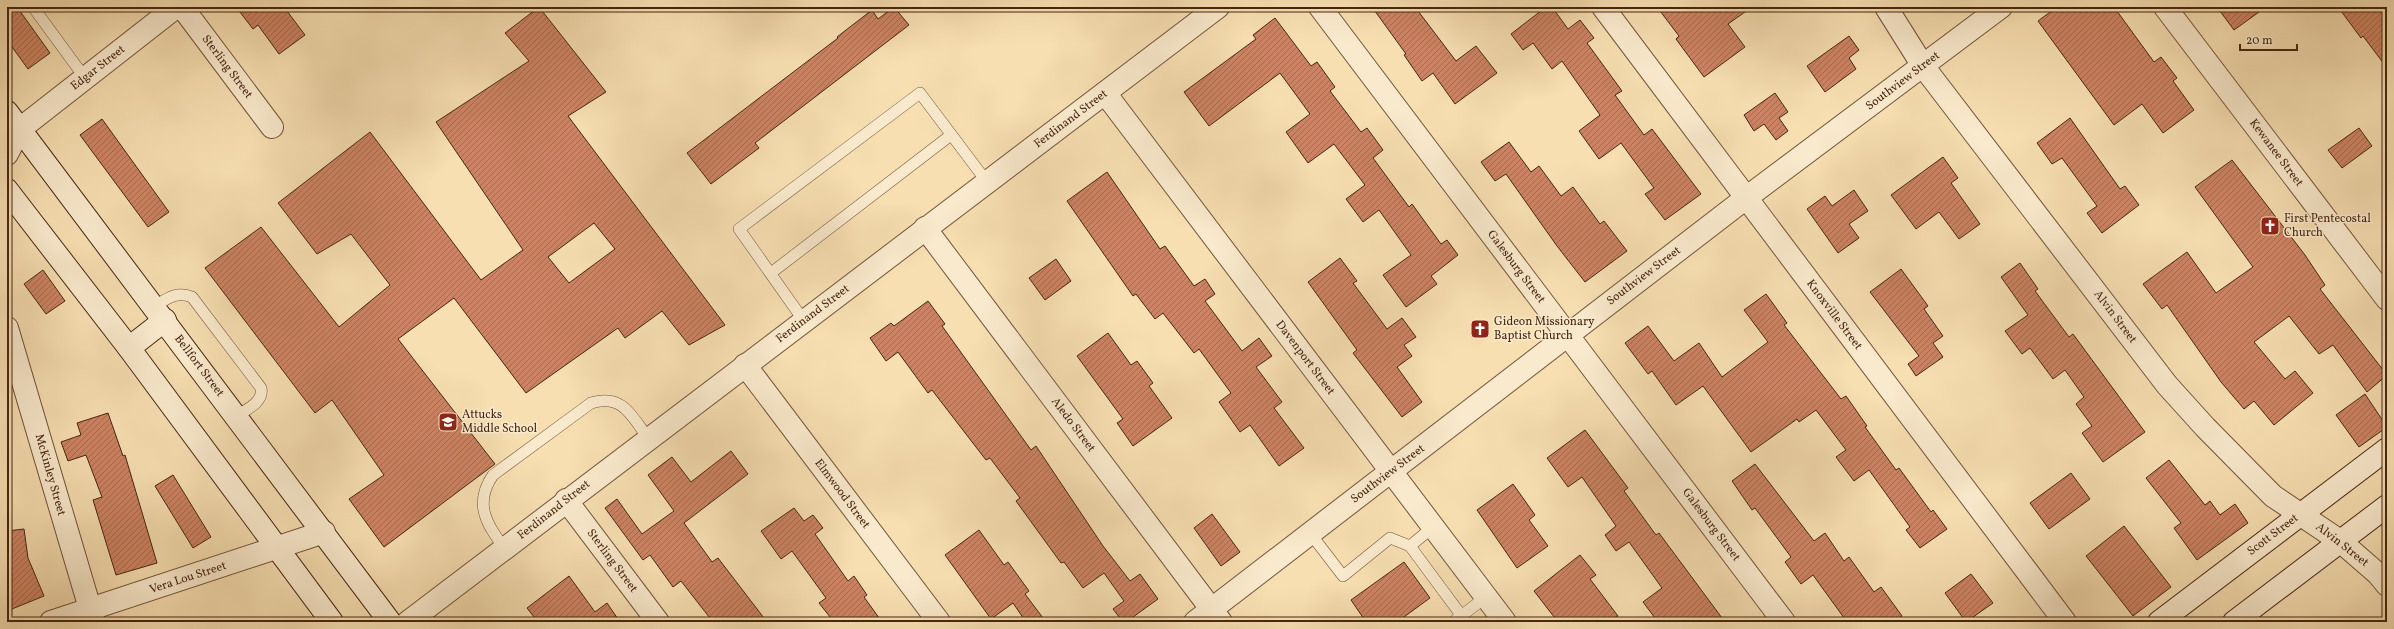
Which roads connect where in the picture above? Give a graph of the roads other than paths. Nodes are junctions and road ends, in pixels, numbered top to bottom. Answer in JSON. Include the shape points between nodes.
{"nodes":[{"id":1,"x":33,"y":7,"type":"edge"},
{"id":2,"x":176,"y":7,"type":"edge"},
{"id":3,"x":182,"y":7,"type":"edge"},
{"id":4,"x":1218,"y":7,"type":"edge"},
{"id":5,"x":1320,"y":7,"type":"edge"},
{"id":6,"x":1603,"y":7,"type":"edge"},
{"id":7,"x":1886,"y":7,"type":"edge"},
{"id":8,"x":2002,"y":7,"type":"edge"},
{"id":9,"x":2165,"y":7,"type":"edge"},
{"id":10,"x":1923,"y":66,"type":"junction"},
{"id":11,"x":85,"y":78,"type":"junction"},
{"id":12,"x":1105,"y":93,"type":"junction"},
{"id":13,"x":7,"y":112,"type":"edge"},
{"id":14,"x":272,"y":127,"type":"dead end"},
{"id":15,"x":20,"y":129,"type":"junction"},
{"id":16,"x":951,"y":135,"type":"junction"},
{"id":17,"x":7,"y":154,"type":"edge"},
{"id":18,"x":987,"y":182,"type":"junction"},
{"id":19,"x":7,"y":190,"type":"edge"},
{"id":20,"x":1746,"y":198,"type":"junction"},
{"id":21,"x":925,"y":228,"type":"junction"},
{"id":22,"x":770,"y":273,"type":"junction"},
{"id":23,"x":2387,"y":299,"type":"edge"},
{"id":24,"x":160,"y":313,"type":"junction"},
{"id":25,"x":804,"y":321,"type":"junction"},
{"id":26,"x":7,"y":328,"type":"edge"},
{"id":27,"x":1568,"y":335,"type":"junction"},
{"id":28,"x":129,"y":348,"type":"junction"},
{"id":29,"x":745,"y":365,"type":"junction"},
{"id":30,"x":237,"y":416,"type":"junction"},
{"id":31,"x":648,"y":438,"type":"junction"},
{"id":32,"x":2387,"y":448,"type":"edge"},
{"id":33,"x":1391,"y":472,"type":"junction"},
{"id":34,"x":566,"y":500,"type":"junction"},
{"id":35,"x":2387,"y":506,"type":"edge"},
{"id":36,"x":2301,"y":514,"type":"junction"},
{"id":37,"x":1433,"y":527,"type":"junction"},
{"id":38,"x":324,"y":532,"type":"junction"},
{"id":39,"x":1310,"y":533,"type":"junction"},
{"id":40,"x":2340,"y":541,"type":"junction"},
{"id":41,"x":1410,"y":546,"type":"junction"},
{"id":42,"x":278,"y":548,"type":"junction"},
{"id":43,"x":504,"y":548,"type":"junction"},
{"id":44,"x":2387,"y":585,"type":"edge"},
{"id":45,"x":1486,"y":597,"type":"junction"},
{"id":46,"x":92,"y":616,"type":"edge"},
{"id":47,"x":1209,"y":618,"type":"edge"},
{"id":48,"x":1457,"y":619,"type":"edge"},
{"id":49,"x":51,"y":622,"type":"edge"},
{"id":50,"x":332,"y":622,"type":"edge"},
{"id":51,"x":390,"y":622,"type":"edge"},
{"id":52,"x":408,"y":622,"type":"edge"},
{"id":53,"x":658,"y":622,"type":"edge"},
{"id":54,"x":939,"y":622,"type":"edge"},
{"id":55,"x":1505,"y":622,"type":"edge"},
{"id":56,"x":1784,"y":622,"type":"edge"},
{"id":57,"x":2065,"y":622,"type":"edge"},
{"id":58,"x":2159,"y":622,"type":"edge"},
{"id":59,"x":2234,"y":622,"type":"edge"}],
"edges":[{"from":1,"to":11,"type":"lane"},
{"from":2,"to":11,"type":"street","name":"Edgar Street"},
{"from":3,"to":14,"type":"street","name":"Sterling Street"},
{"from":4,"to":12,"type":"street","name":"Ferdinand Street"},
{"from":5,"to":27,"type":"street","name":"Galesburg Street"},
{"from":6,"to":20,"type":"street","name":"Knoxville Street"},
{"from":7,"to":10,"type":"street","name":"Alvin Street"},
{"from":8,"to":10,"type":"street","name":"Southview Street"},
{"from":9,"to":23,"type":"street","name":"Kewanee Street"},
{"from":10,"to":20,"type":"street","name":"Southview Street"},
{"from":10,"to":36,"type":"street","name":"Alvin Street","via":[[2167,385],[2274,496]]},
{"from":11,"to":15,"type":"street","name":"Edgar Street"},
{"from":12,"to":18,"type":"street","name":"Ferdinand Street"},
{"from":12,"to":33,"type":"street","name":"Davenport Street"},
{"from":13,"to":15,"type":"street","name":"Bellfort Street"},
{"from":15,"to":17,"type":"street"},
{"from":15,"to":24,"type":"street","name":"Bellfort Street"},
{"from":16,"to":18,"type":"lane"},
{"from":16,"to":22,"type":"lane"},
{"from":16,"to":22,"type":"lane","via":[[920,93],[739,229]]},
{"from":18,"to":21,"type":"street","name":"Ferdinand Street"},
{"from":19,"to":28,"type":"street"},
{"from":20,"to":27,"type":"street","name":"Southview Street"},
{"from":20,"to":57,"type":"street","name":"Knoxville Street"},
{"from":21,"to":25,"type":"street","name":"Ferdinand Street"},
{"from":21,"to":47,"type":"street","name":"Aledo Street"},
{"from":22,"to":25,"type":"lane"},
{"from":24,"to":28,"type":"street"},
{"from":24,"to":30,"type":"street","name":"Bellfort Street"},
{"from":24,"to":30,"type":"lane","via":[[172,295],[184,293],[192,297],[261,388],[259,400]]},
{"from":25,"to":29,"type":"street","name":"Ferdinand Street"},
{"from":26,"to":46,"type":"street","name":"McKinley Street"},
{"from":27,"to":33,"type":"street","name":"Southview Street"},
{"from":27,"to":56,"type":"street","name":"Galesburg Street"},
{"from":28,"to":42,"type":"street"},
{"from":29,"to":31,"type":"street","name":"Ferdinand Street"},
{"from":29,"to":54,"type":"street","name":"Elmwood Street"},
{"from":30,"to":38,"type":"street","name":"Bellfort Street"},
{"from":31,"to":34,"type":"street","name":"Ferdinand Street"},
{"from":31,"to":43,"type":"lane","via":[[621,404],[611,400],[599,400],[591,403],[493,475],[486,486],[484,514],[487,524]]},
{"from":32,"to":36,"type":"street","name":"Scott Street"},
{"from":33,"to":37,"type":"street","name":"Davenport Street"},
{"from":33,"to":39,"type":"street","name":"Southview Street"},
{"from":34,"to":43,"type":"street","name":"Ferdinand Street"},
{"from":34,"to":53,"type":"street","name":"Sterling Street"},
{"from":35,"to":40,"type":"street"},
{"from":36,"to":40,"type":"street","name":"Alvin Street"},
{"from":36,"to":58,"type":"street","name":"Scott Street"},
{"from":37,"to":41,"type":"lane"},
{"from":37,"to":45,"type":"street","name":"Davenport Street"},
{"from":38,"to":42,"type":"street","name":"Vera Lou Street"},
{"from":38,"to":51,"type":"street","name":"Bellfort Street"},
{"from":39,"to":41,"type":"lane","via":[[1343,576],[1390,538]]},
{"from":39,"to":47,"type":"street","name":"Southview Street"},
{"from":40,"to":44,"type":"street","name":"Alvin Street"},
{"from":40,"to":59,"type":"street"},
{"from":41,"to":48,"type":"lane"},
{"from":42,"to":46,"type":"street","name":"Vera Lou Street"},
{"from":42,"to":50,"type":"street"},
{"from":43,"to":52,"type":"street","name":"Ferdinand Street"},
{"from":45,"to":48,"type":"lane"},
{"from":45,"to":55,"type":"street","name":"Davenport Street"},
{"from":46,"to":49,"type":"street","name":"Vera Lou Street"}]}
